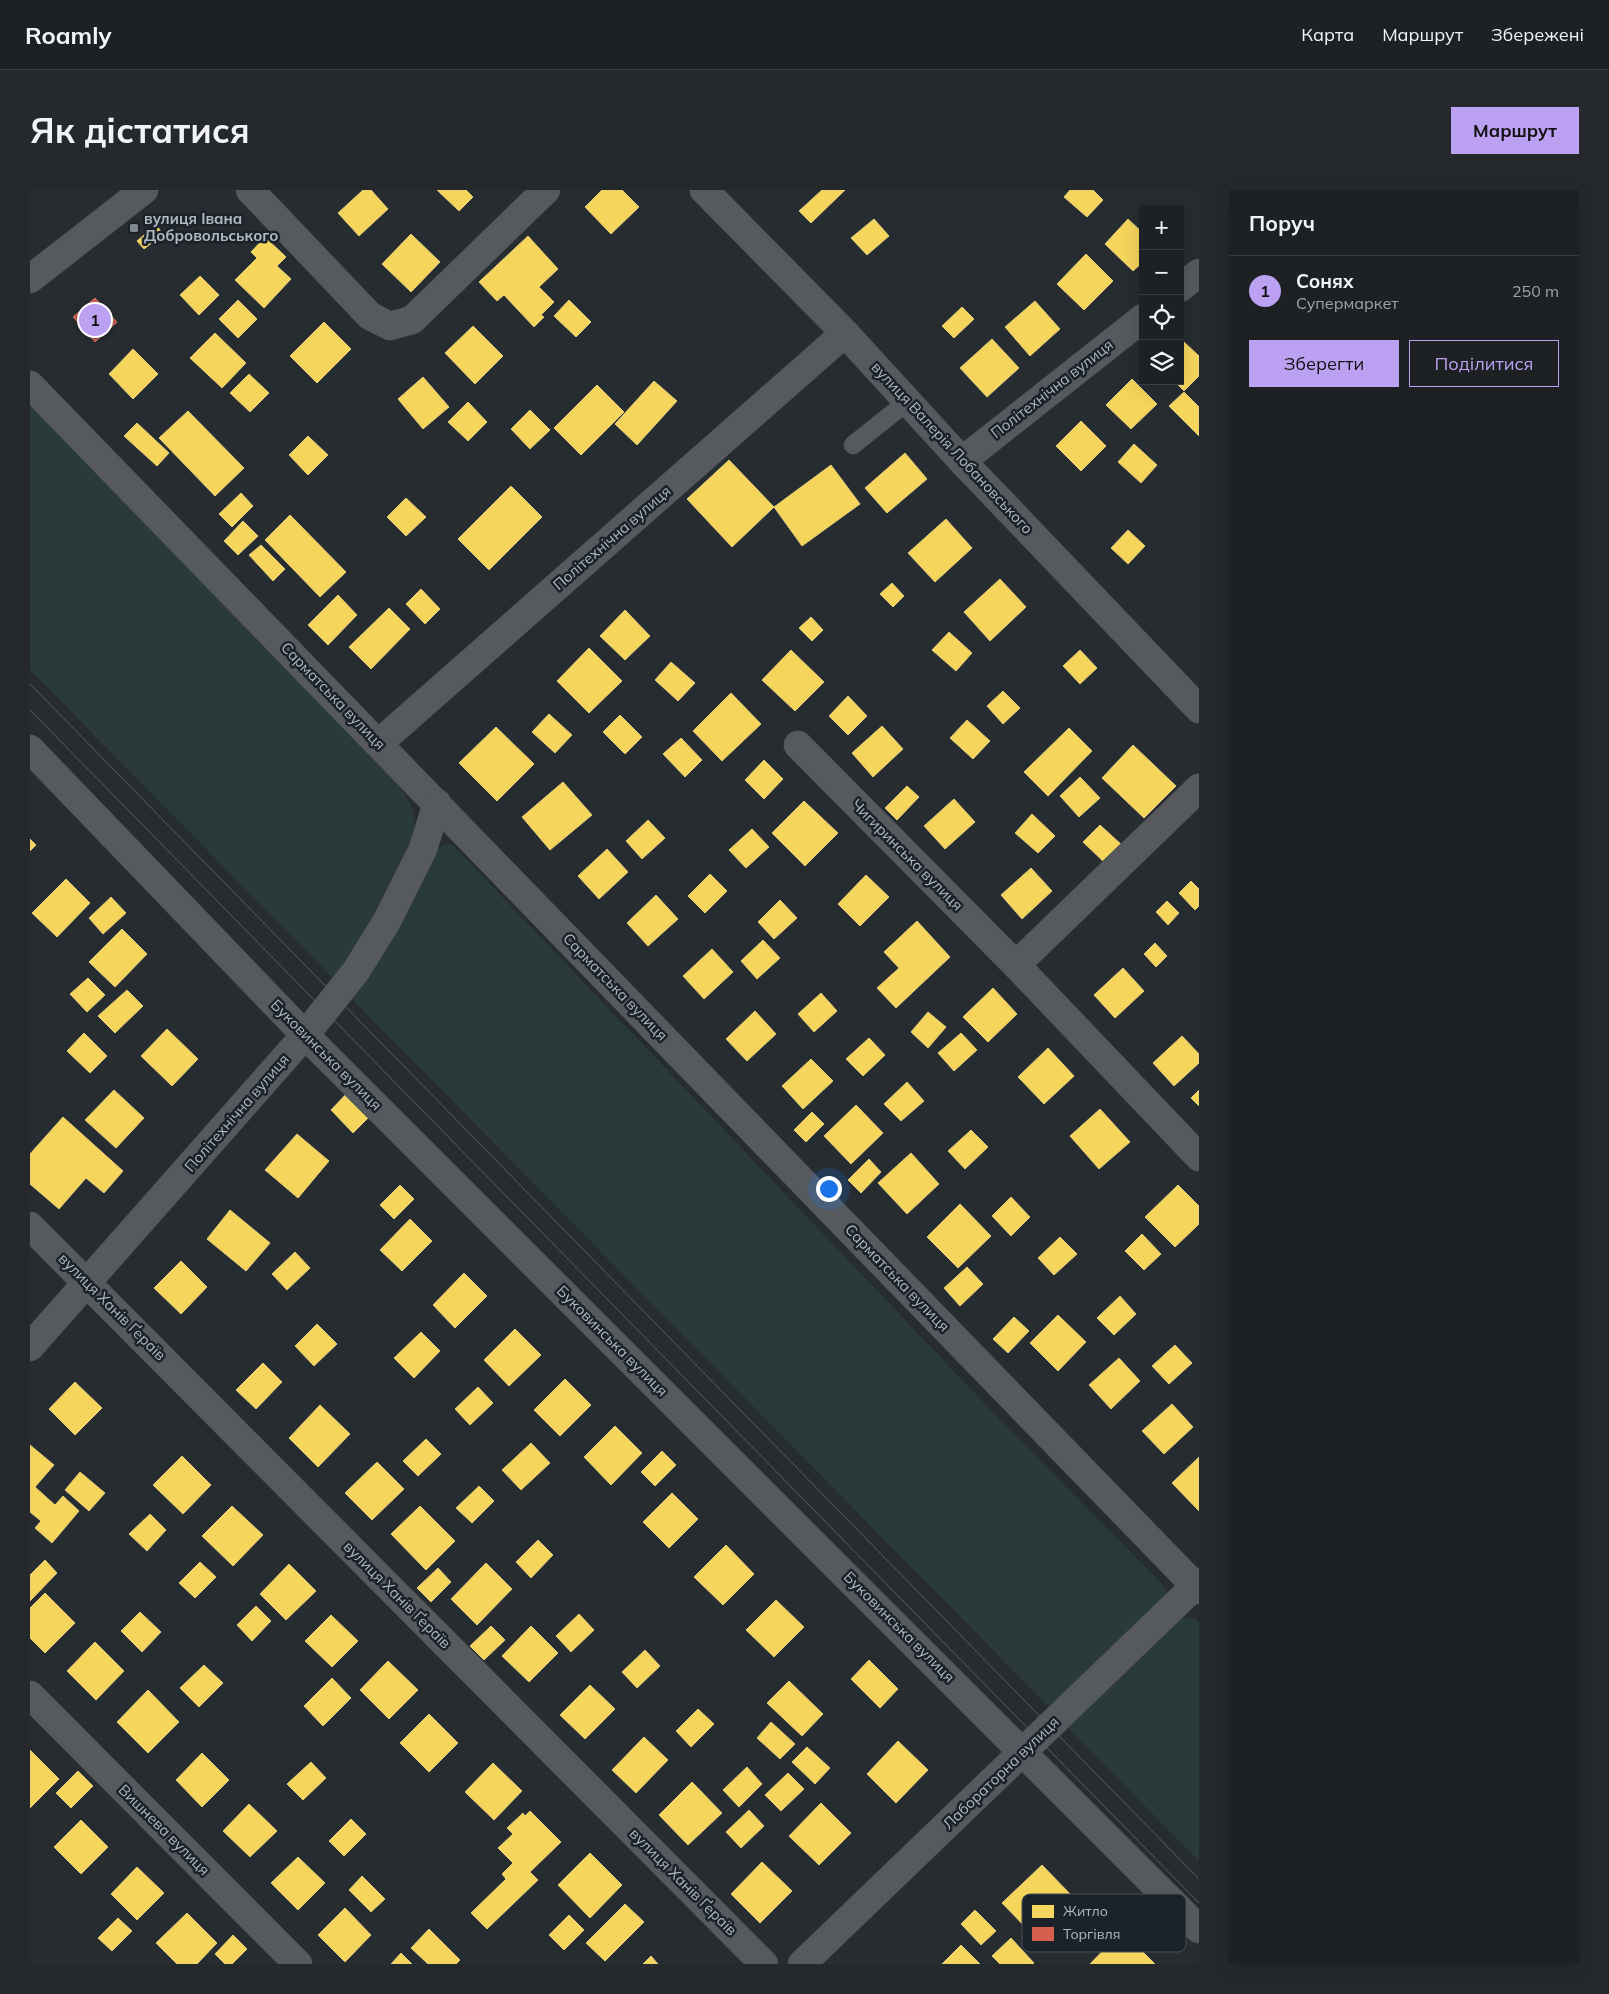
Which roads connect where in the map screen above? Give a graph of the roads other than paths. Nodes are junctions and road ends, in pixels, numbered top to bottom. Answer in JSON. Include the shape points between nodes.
{"nodes":[{"id":1,"x":144,"y":190,"type":"edge"},
{"id":2,"x":250,"y":190,"type":"edge"},
{"id":3,"x":546,"y":190,"type":"edge"},
{"id":4,"x":704,"y":190,"type":"edge"},
{"id":5,"x":1199,"y":273,"type":"edge"},
{"id":6,"x":30,"y":279,"type":"edge"},
{"id":7,"x":1184,"y":285,"type":"edge"},
{"id":8,"x":1139,"y":321,"type":"edge"},
{"id":9,"x":845,"y":334,"type":"junction"},
{"id":10,"x":30,"y":385,"type":"edge"},
{"id":11,"x":908,"y":400,"type":"junction"},
{"id":12,"x":853,"y":445,"type":"dead end"},
{"id":13,"x":962,"y":461,"type":"junction"},
{"id":14,"x":1199,"y":708,"type":"edge"},
{"id":15,"x":379,"y":743,"type":"junction"},
{"id":16,"x":798,"y":745,"type":"dead end"},
{"id":17,"x":30,"y":749,"type":"edge"},
{"id":18,"x":1199,"y":788,"type":"edge"},
{"id":19,"x":437,"y":803,"type":"junction"},
{"id":20,"x":1016,"y":964,"type":"junction"},
{"id":21,"x":305,"y":1035,"type":"junction"},
{"id":22,"x":1199,"y":1157,"type":"edge"},
{"id":23,"x":30,"y":1226,"type":"edge"},
{"id":24,"x":88,"y":1283,"type":"junction"},
{"id":25,"x":30,"y":1348,"type":"edge"},
{"id":26,"x":1198,"y":1586,"type":"edge"},
{"id":27,"x":30,"y":1695,"type":"edge"},
{"id":28,"x":1023,"y":1752,"type":"junction"},
{"id":29,"x":1164,"y":1894,"type":"edge"},
{"id":30,"x":1186,"y":1916,"type":"edge"},
{"id":31,"x":1199,"y":1929,"type":"edge"},
{"id":32,"x":298,"y":1964,"type":"edge"},
{"id":33,"x":764,"y":1964,"type":"edge"},
{"id":34,"x":802,"y":1964,"type":"edge"}],
"edges":[{"from":1,"to":6,"type":"street"},
{"from":2,"to":3,"type":"street","via":[[370,316],[390,326],[412,320]]},
{"from":4,"to":9,"type":"street","name":"вулиця Валерія Лобановського"},
{"from":5,"to":7,"type":"street"},
{"from":8,"to":13,"type":"street","name":"Політехнічна вулиця"},
{"from":9,"to":11,"type":"street","name":"вулиця Валерія Лобановського"},
{"from":9,"to":15,"type":"street","name":"Політехнічна вулиця"},
{"from":10,"to":15,"type":"street","name":"Сарматська вулиця"},
{"from":11,"to":12,"type":"lane"},
{"from":11,"to":13,"type":"street","name":"вулиця Валерія Лобановського"},
{"from":13,"to":14,"type":"street","name":"вулиця Валерія Лобановського"},
{"from":15,"to":19,"type":"street","name":"Сарматська вулиця"},
{"from":16,"to":20,"type":"street","name":"Чигиринська вулиця"},
{"from":17,"to":21,"type":"street","name":"Буковинська вулиця"},
{"from":18,"to":20,"type":"street"},
{"from":19,"to":21,"type":"street","name":"Політехнічна вулиця","via":[[423,849],[387,920],[356,971]]},
{"from":19,"to":26,"type":"street","name":"Сарматська вулиця"},
{"from":20,"to":22,"type":"street","name":"Чигиринська вулиця"},
{"from":21,"to":24,"type":"street","name":"Політехнічна вулиця"},
{"from":21,"to":28,"type":"street","name":"Буковинська вулиця"},
{"from":23,"to":24,"type":"street","name":"вулиця Ханів Ґераїв"},
{"from":24,"to":25,"type":"street","name":"Політехнічна вулиця"},
{"from":24,"to":33,"type":"street","name":"вулиця Ханів Ґераїв"},
{"from":26,"to":28,"type":"street","name":"Лабораторна вулиця"},
{"from":27,"to":32,"type":"street","name":"Вишнева вулиця"},
{"from":28,"to":29,"type":"street","name":"Буковинська вулиця"},
{"from":28,"to":34,"type":"street","name":"Лабораторна вулиця"},
{"from":30,"to":31,"type":"street","name":"Буковинська вулиця"}]}
